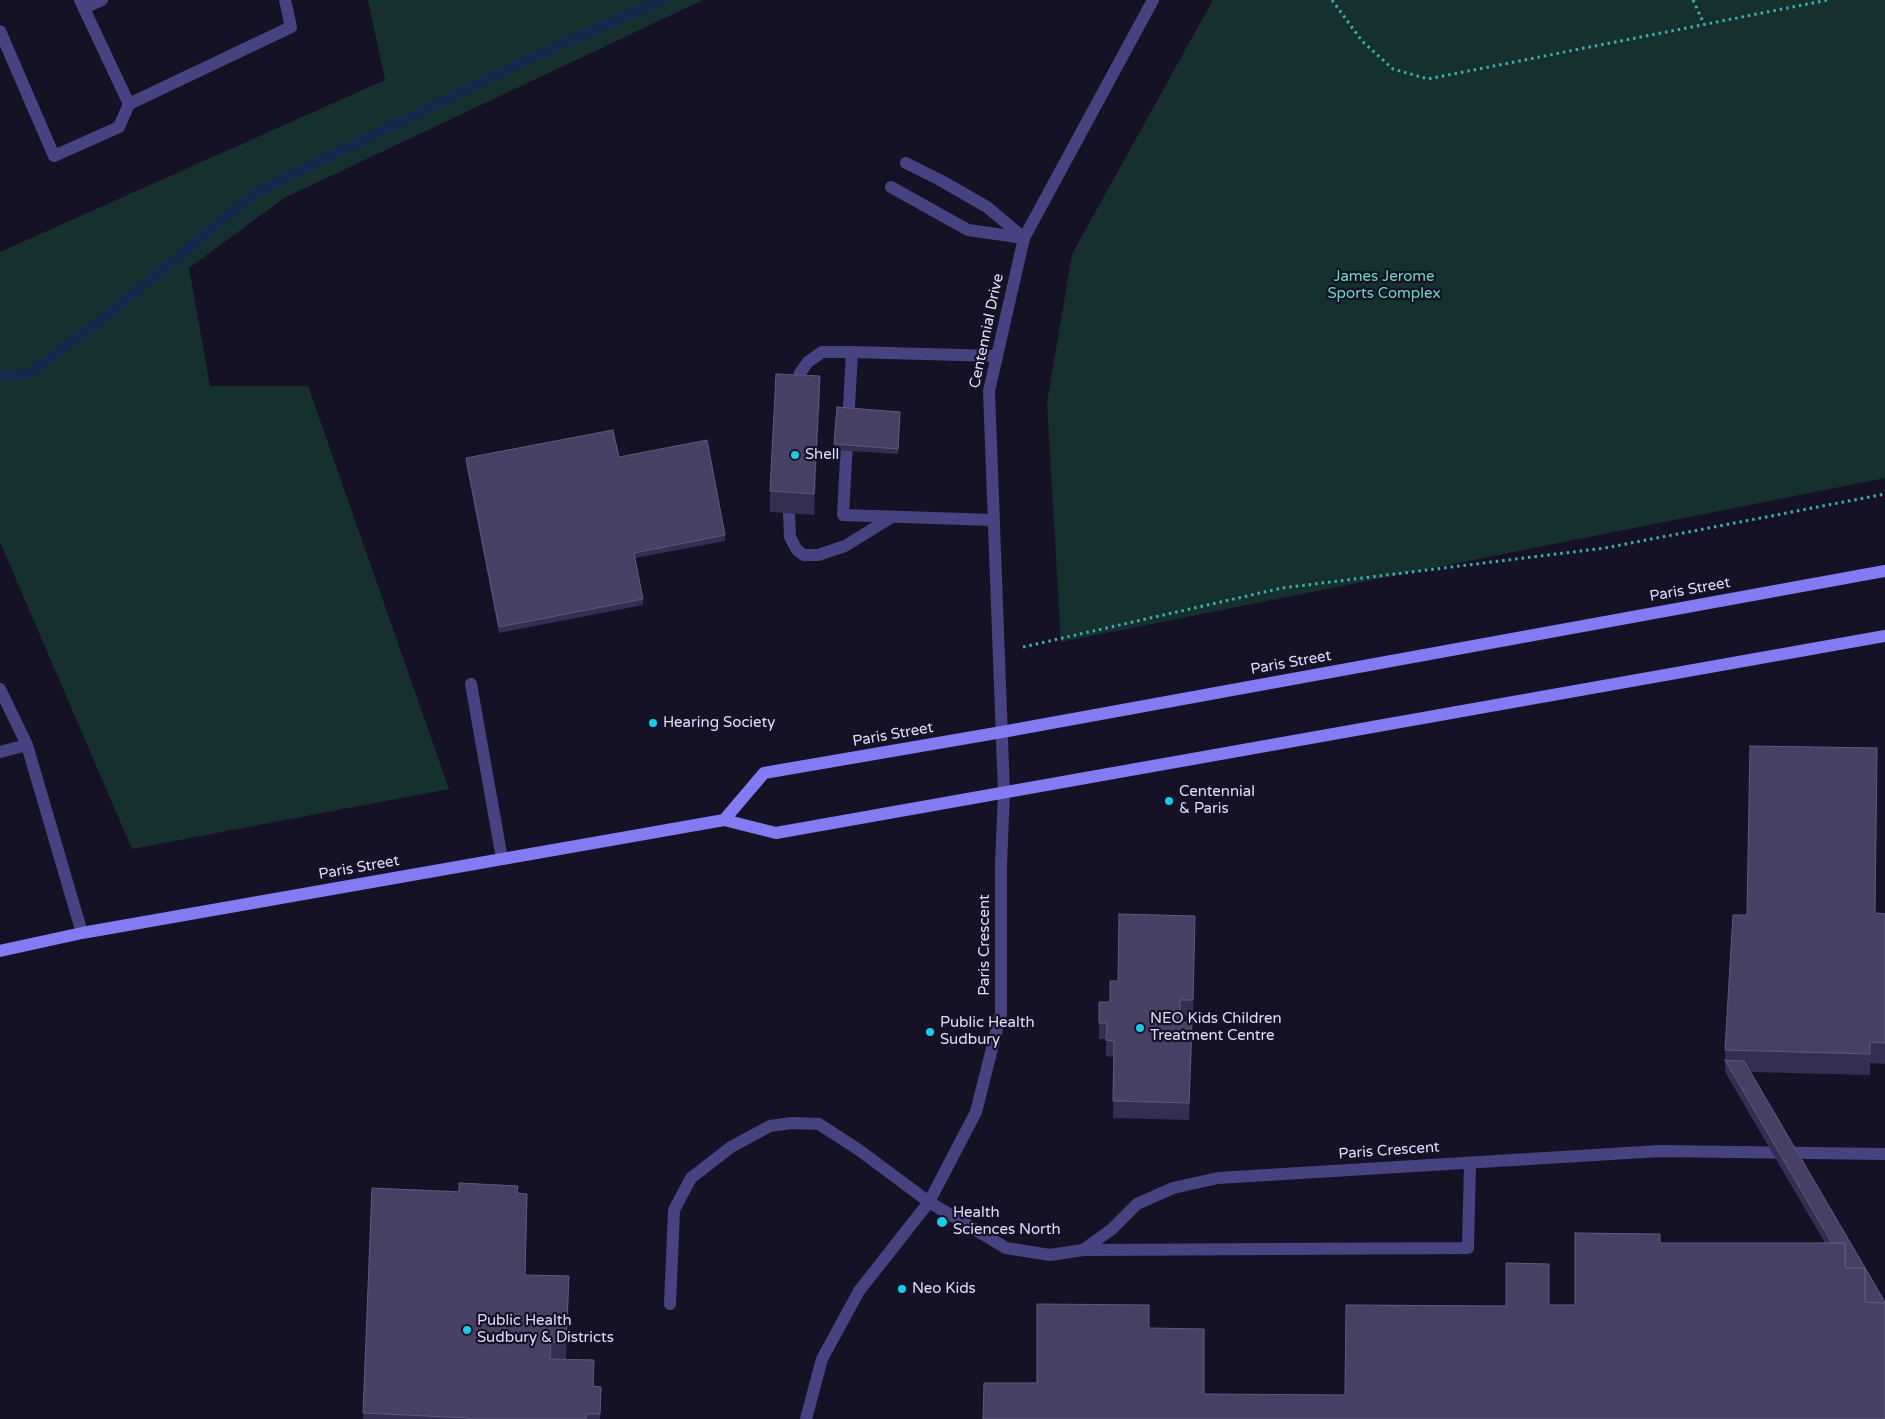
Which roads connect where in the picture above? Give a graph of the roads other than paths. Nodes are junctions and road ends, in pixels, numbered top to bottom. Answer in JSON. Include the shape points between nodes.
{"nodes":[{"id":1,"x":102,"y":0,"type":"edge"},
{"id":2,"x":285,"y":0,"type":"edge"},
{"id":3,"x":1153,"y":0,"type":"edge"},
{"id":4,"x":82,"y":4,"type":"edge"},
{"id":5,"x":0,"y":31,"type":"edge"},
{"id":6,"x":129,"y":104,"type":"junction"},
{"id":7,"x":906,"y":163,"type":"dead end"},
{"id":8,"x":891,"y":187,"type":"dead end"},
{"id":9,"x":1024,"y":238,"type":"junction"},
{"id":10,"x":852,"y":352,"type":"junction"},
{"id":11,"x":997,"y":356,"type":"junction"},
{"id":12,"x":796,"y":396,"type":"edge"},
{"id":13,"x":789,"y":514,"type":"edge"},
{"id":14,"x":892,"y":517,"type":"junction"},
{"id":15,"x":993,"y":520,"type":"junction"},
{"id":16,"x":1885,"y":571,"type":"edge"},
{"id":17,"x":1885,"y":636,"type":"edge"},
{"id":18,"x":471,"y":684,"type":"dead end"},
{"id":19,"x":0,"y":689,"type":"edge"},
{"id":20,"x":1002,"y":732,"type":"junction"},
{"id":21,"x":27,"y":745,"type":"junction"},
{"id":22,"x":0,"y":752,"type":"edge"},
{"id":23,"x":1004,"y":793,"type":"junction"},
{"id":24,"x":724,"y":820,"type":"junction"},
{"id":25,"x":502,"y":859,"type":"junction"},
{"id":26,"x":82,"y":933,"type":"junction"},
{"id":27,"x":0,"y":951,"type":"edge"},
{"id":28,"x":1885,"y":1154,"type":"edge"},
{"id":29,"x":1470,"y":1163,"type":"junction"},
{"id":30,"x":929,"y":1202,"type":"junction"},
{"id":31,"x":1083,"y":1250,"type":"junction"},
{"id":32,"x":670,"y":1304,"type":"dead end"},
{"id":33,"x":806,"y":1419,"type":"edge"}],
"edges":[{"from":1,"to":4,"type":"street"},
{"from":2,"to":6,"type":"street","via":[[291,27]]},
{"from":3,"to":9,"type":"street","name":"Centennial Drive"},
{"from":4,"to":6,"type":"street"},
{"from":5,"to":6,"type":"street","via":[[54,156],[119,127]]},
{"from":7,"to":9,"type":"street","via":[[987,207]]},
{"from":8,"to":9,"type":"street","via":[[968,230]]},
{"from":9,"to":11,"type":"street","name":"Centennial Drive"},
{"from":10,"to":11,"type":"street"},
{"from":10,"to":12,"type":"street","via":[[822,352],[808,362],[800,373]]},
{"from":10,"to":14,"type":"street","via":[[843,515]]},
{"from":11,"to":15,"type":"street","name":"Centennial Drive","via":[[989,391]]},
{"from":13,"to":14,"type":"street","via":[[790,537],[804,555],[818,555],[846,546]]},
{"from":14,"to":15,"type":"street"},
{"from":15,"to":20,"type":"street","name":"Centennial Drive"},
{"from":16,"to":20,"type":"main road","name":"Paris Street"},
{"from":17,"to":23,"type":"main road","name":"Paris Street"},
{"from":18,"to":25,"type":"street"},
{"from":19,"to":21,"type":"street"},
{"from":20,"to":23,"type":"street","name":"Centennial Drive"},
{"from":20,"to":24,"type":"main road","name":"Paris Street","via":[[764,773]]},
{"from":21,"to":22,"type":"street"},
{"from":21,"to":26,"type":"street"},
{"from":23,"to":24,"type":"main road","name":"Paris Street","via":[[776,833]]},
{"from":23,"to":30,"type":"street","name":"Paris Crescent","via":[[1001,1013],[976,1112]]},
{"from":24,"to":25,"type":"main road","name":"Paris Street"},
{"from":25,"to":26,"type":"main road","name":"Paris Street"},
{"from":26,"to":27,"type":"main road","name":"Paris Street"},
{"from":28,"to":29,"type":"street","name":"Paris Crescent","via":[[1660,1151]]},
{"from":29,"to":31,"type":"street","name":"Paris Crescent","via":[[1218,1178],[1173,1188],[1137,1204],[1112,1229]]},
{"from":29,"to":31,"type":"street","via":[[1468,1248]]},
{"from":30,"to":31,"type":"street","name":"Paris Crescent","via":[[1006,1248],[1050,1256]]},
{"from":30,"to":32,"type":"street","via":[[819,1124],[770,1126],[731,1147],[691,1178],[674,1210]]},
{"from":30,"to":33,"type":"street","name":"Paris Crescent","via":[[859,1291],[822,1359]]}]}
